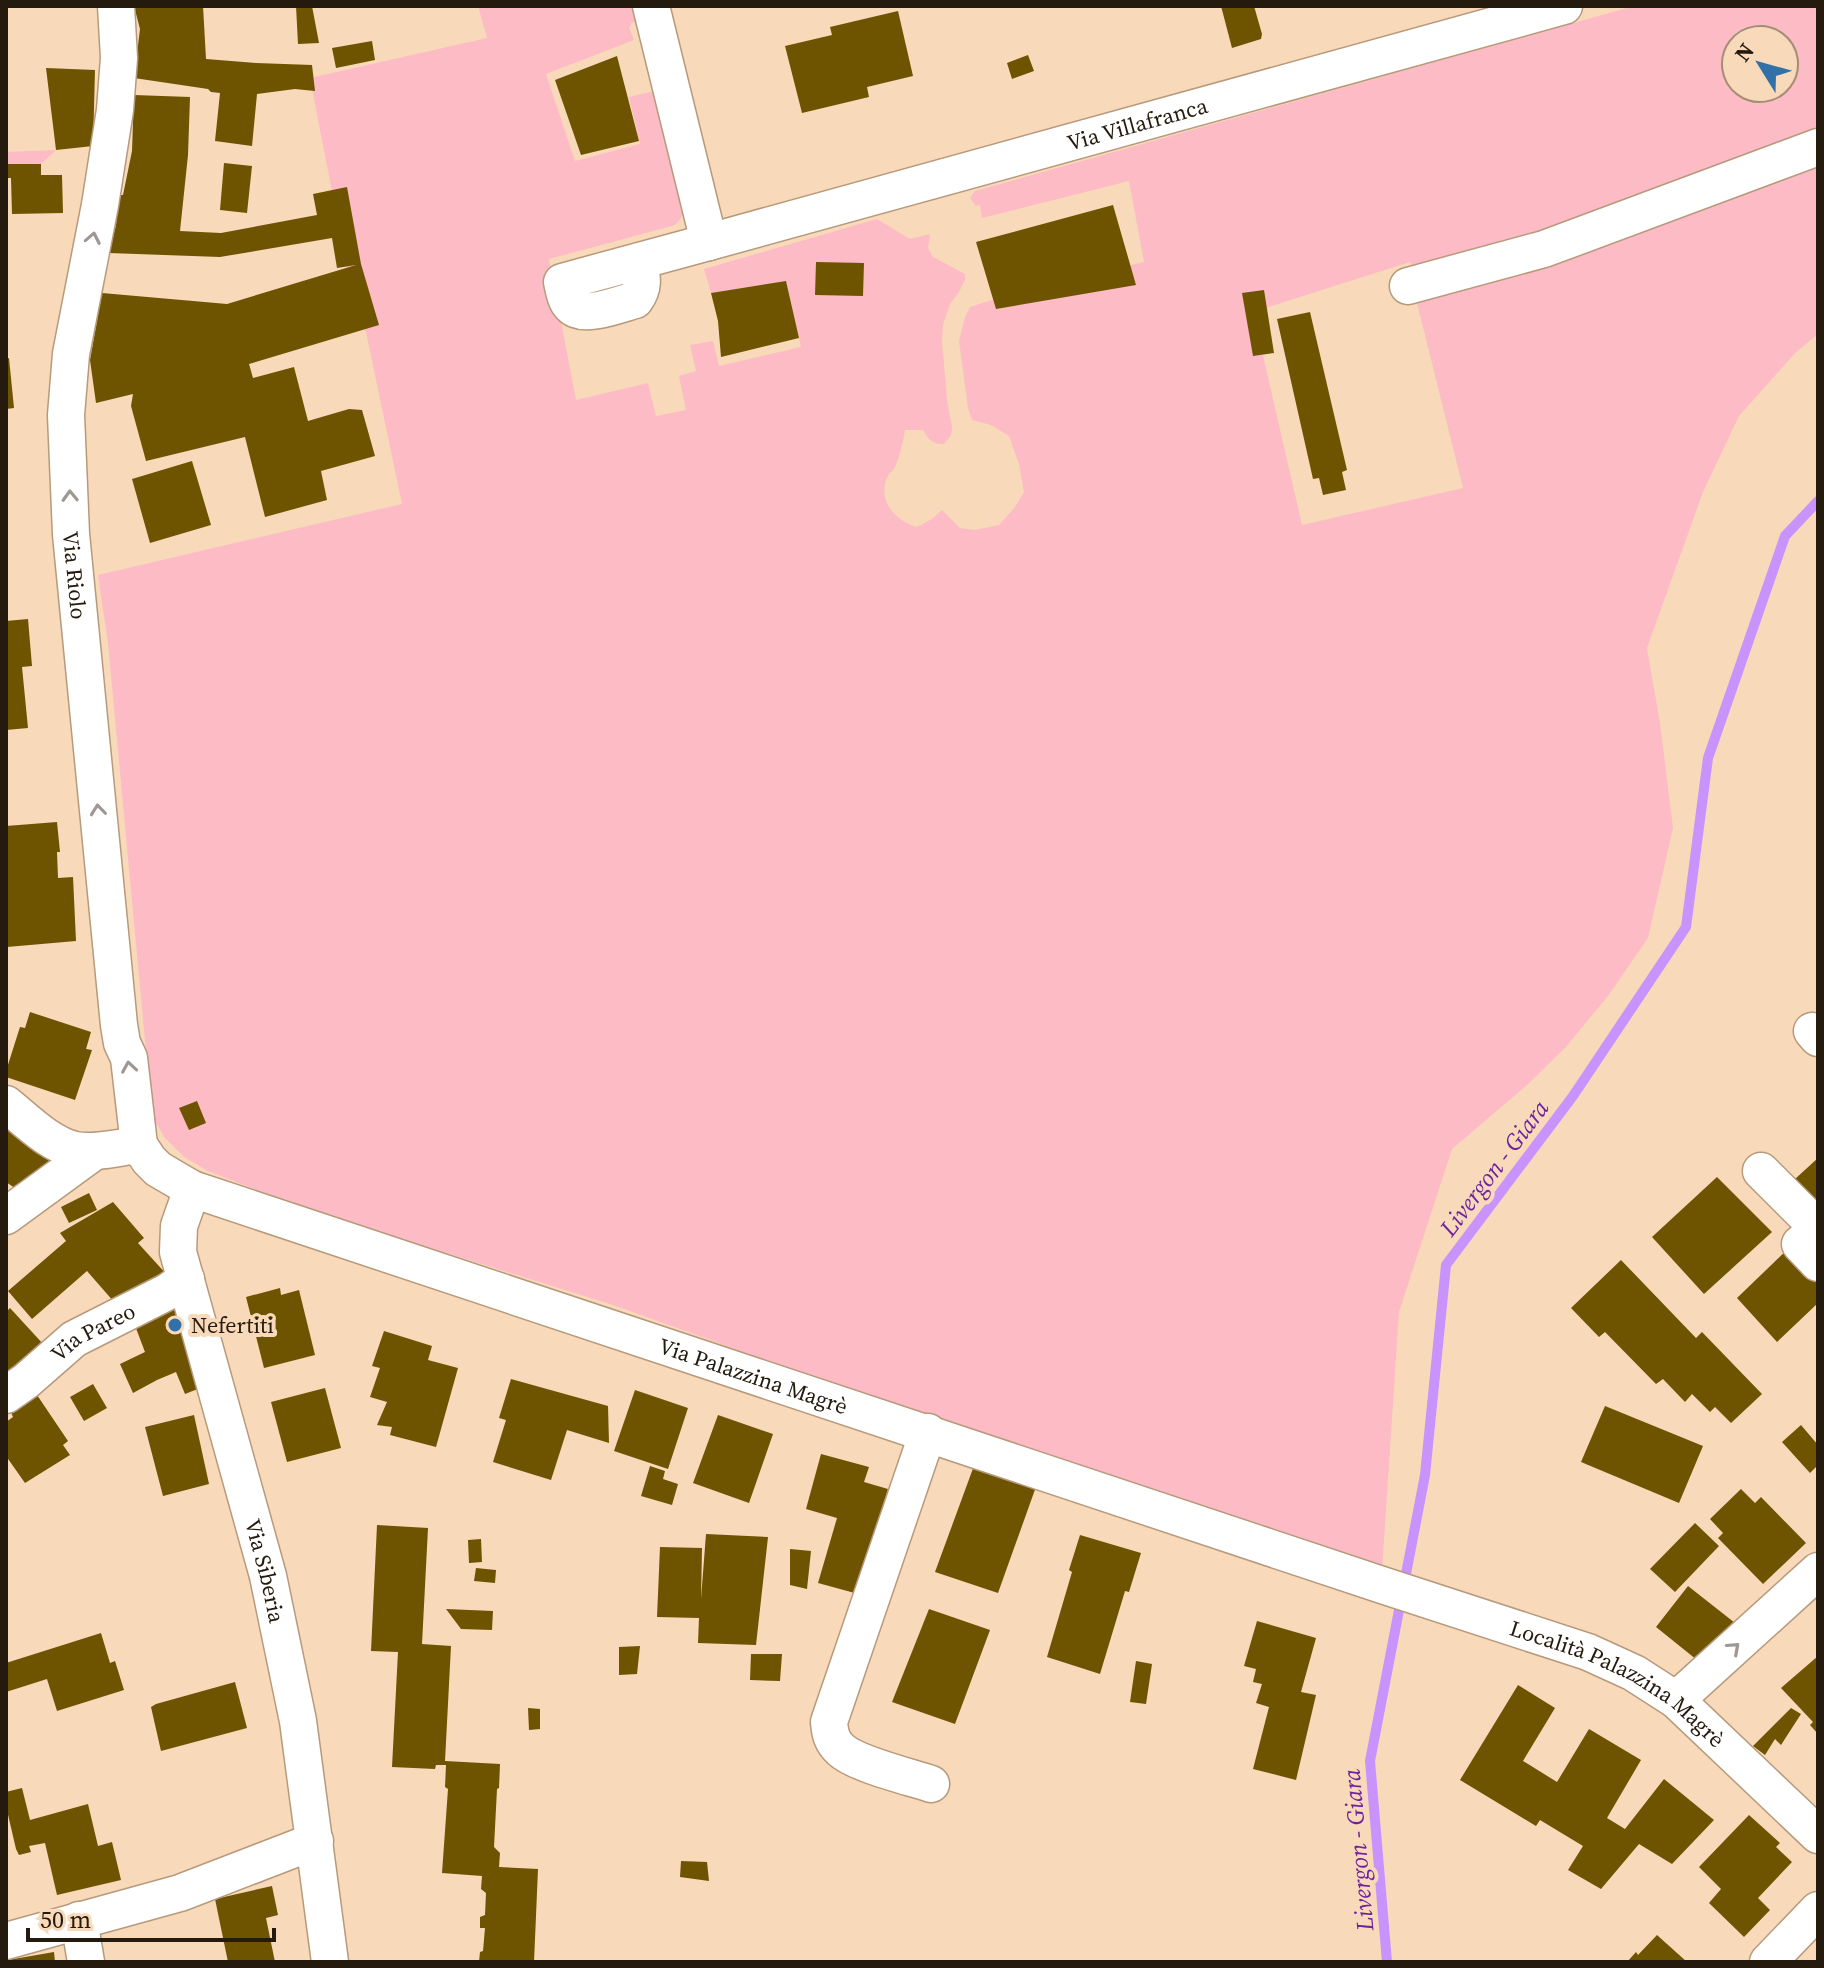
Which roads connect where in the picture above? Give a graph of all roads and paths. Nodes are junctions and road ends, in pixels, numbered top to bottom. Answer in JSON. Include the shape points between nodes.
{"nodes":[{"id":1,"x":116,"y":6,"type":"edge"},
{"id":2,"x":651,"y":6,"type":"edge"},
{"id":3,"x":1564,"y":6,"type":"edge"},
{"id":4,"x":1818,"y":147,"type":"edge"},
{"id":5,"x":709,"y":242,"type":"junction"},
{"id":6,"x":639,"y":261,"type":"dead end"},
{"id":7,"x":1408,"y":286,"type":"dead end"},
{"id":8,"x":6,"y":1104,"type":"edge"},
{"id":9,"x":139,"y":1145,"type":"junction"},
{"id":10,"x":95,"y":1151,"type":"junction"},
{"id":11,"x":1761,"y":1171,"type":"dead end"},
{"id":12,"x":192,"y":1189,"type":"junction"},
{"id":13,"x":6,"y":1216,"type":"edge"},
{"id":14,"x":1818,"y":1229,"type":"edge"},
{"id":15,"x":1818,"y":1263,"type":"edge"},
{"id":16,"x":186,"y":1279,"type":"junction"},
{"id":17,"x":6,"y":1395,"type":"edge"},
{"id":18,"x":928,"y":1432,"type":"junction"},
{"id":19,"x":1818,"y":1571,"type":"edge"},
{"id":20,"x":1382,"y":1585,"type":"joint"},
{"id":21,"x":1676,"y":1700,"type":"junction"},
{"id":22,"x":931,"y":1784,"type":"dead end"},
{"id":23,"x":1818,"y":1835,"type":"edge"},
{"id":24,"x":315,"y":1841,"type":"junction"},
{"id":25,"x":1818,"y":1910,"type":"edge"},
{"id":26,"x":79,"y":1920,"type":"junction"},
{"id":27,"x":6,"y":1941,"type":"edge"},
{"id":28,"x":86,"y":1962,"type":"edge"},
{"id":29,"x":330,"y":1962,"type":"edge"},
{"id":30,"x":1768,"y":1962,"type":"edge"}],
"edges":[{"from":9,"to":1,"type":"street","name":"Via Riolo","one_way":true,"via":[[129,1058],[119,1025],[71,534],[66,415],[71,354],[115,110]]},
{"from":2,"to":5,"type":"street"},
{"from":3,"to":5,"type":"street","name":"Via Villafranca"},
{"from":4,"to":7,"type":"street","via":[[1544,249]]},
{"from":5,"to":6,"type":"street","name":"Via Villafranca"},
{"from":8,"to":10,"type":"street","via":[[53,1140],[75,1150]]},
{"from":9,"to":10,"type":"street"},
{"from":9,"to":12,"type":"street","name":"Via Palazzina Magrè","via":[[158,1169]]},
{"from":10,"to":13,"type":"street"},
{"from":11,"to":14,"type":"street"},
{"from":12,"to":16,"type":"street","name":"Via Siberia","via":[[179,1226],[178,1252]]},
{"from":12,"to":18,"type":"street","name":"Via Palazzina Magrè"},
{"from":14,"to":15,"type":"street","via":[[1800,1244]]},
{"from":16,"to":17,"type":"street","name":"Via Pareo","via":[[74,1339]]},
{"from":16,"to":24,"type":"street","name":"Via Siberia","via":[[268,1576],[298,1721]]},
{"from":18,"to":20,"type":"street","name":"Via Palazzina Magrè"},
{"from":18,"to":22,"type":"street","via":[[829,1722],[839,1749],[851,1757]]},
{"from":21,"to":19,"type":"street","one_way":true},
{"from":20,"to":21,"type":"street","name":"Località Palazzina Magrè","via":[[1588,1652]]},
{"from":21,"to":23,"type":"street","name":"Località Palazzina Magrè"},
{"from":24,"to":26,"type":"street","via":[[180,1893]]},
{"from":24,"to":29,"type":"street","name":"Via Siberia"},
{"from":25,"to":30,"type":"street"},
{"from":26,"to":27,"type":"street"},
{"from":26,"to":28,"type":"street"}]}
